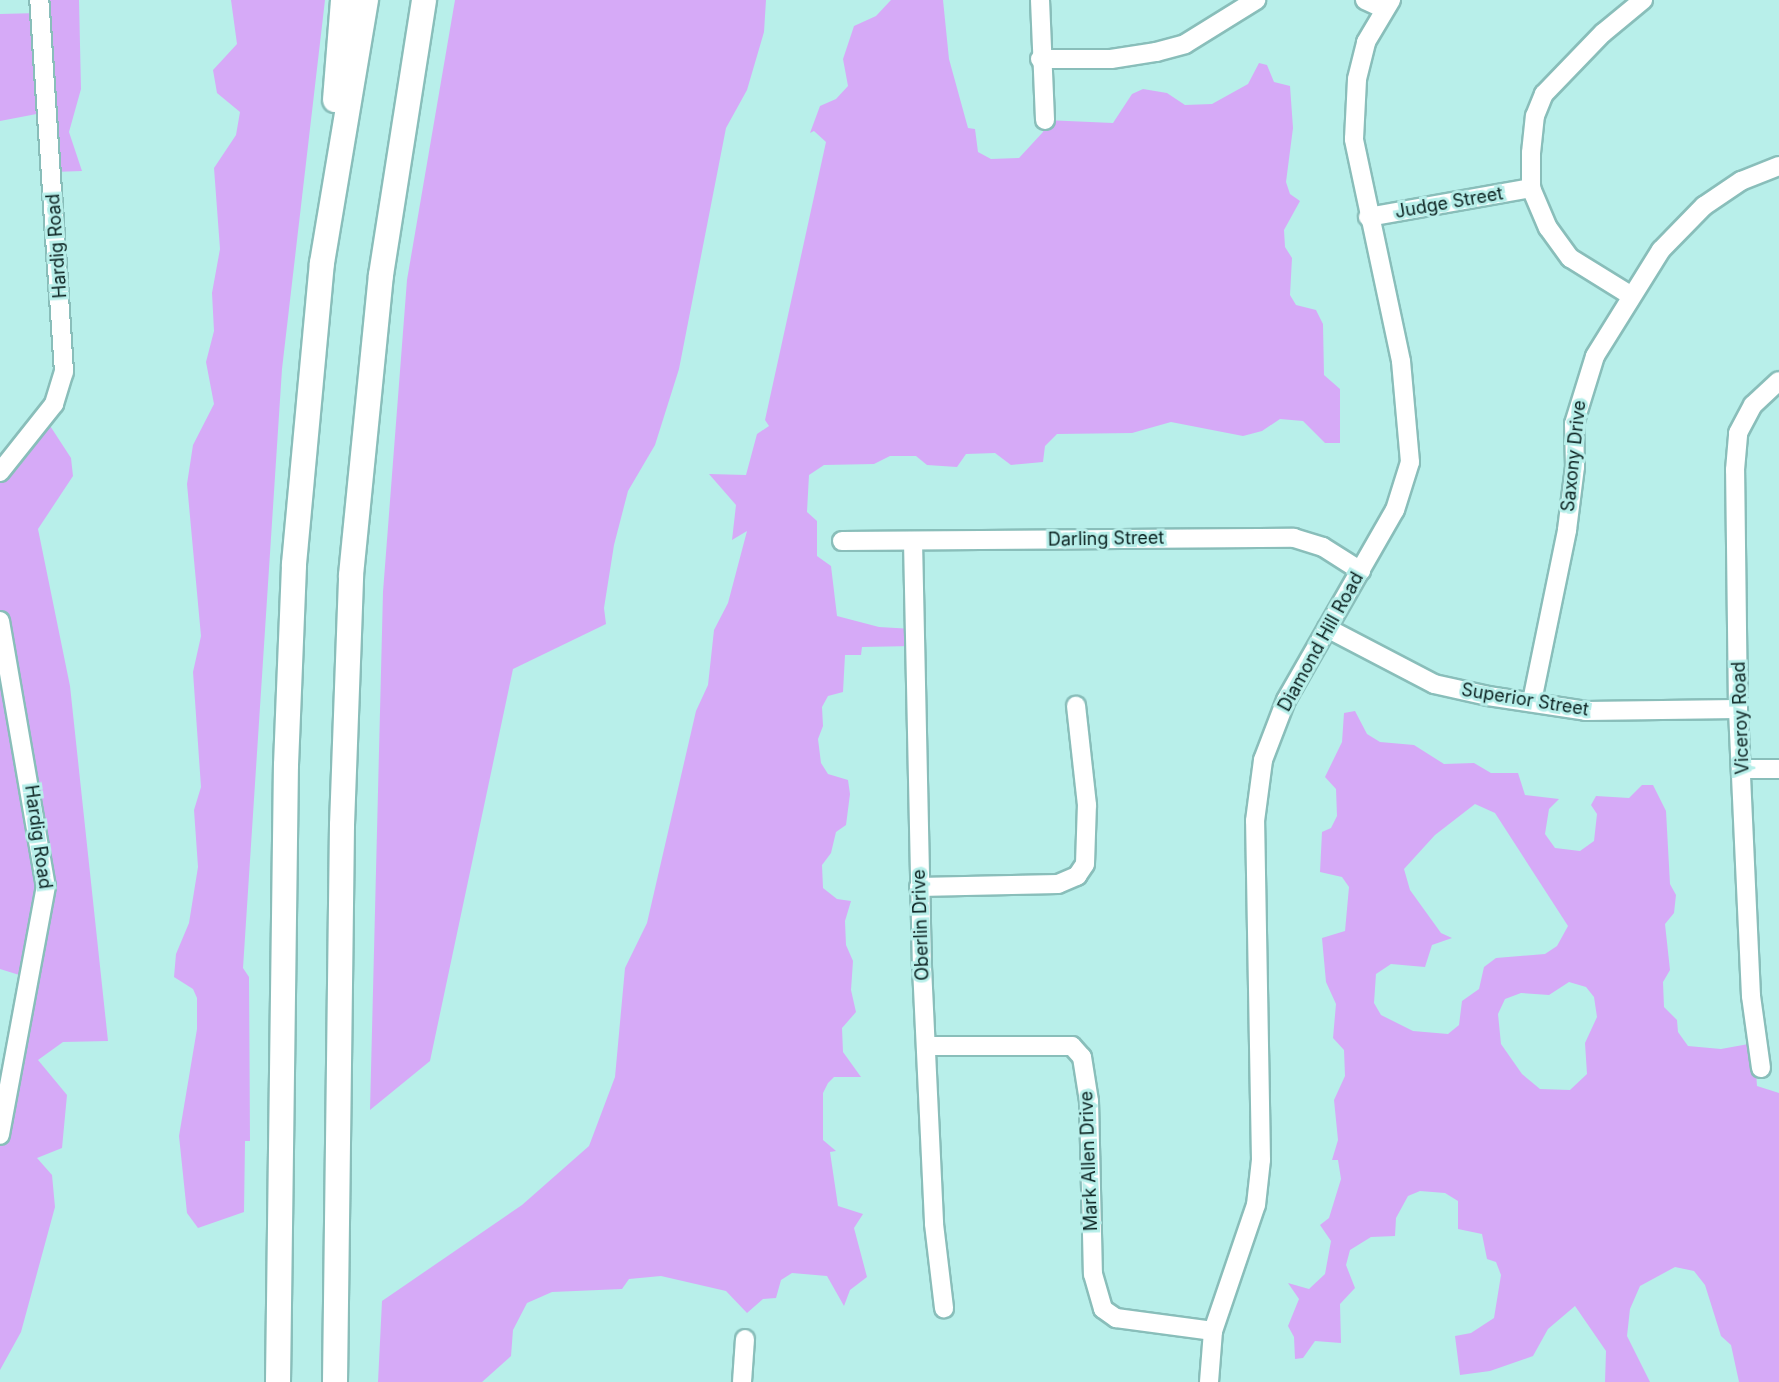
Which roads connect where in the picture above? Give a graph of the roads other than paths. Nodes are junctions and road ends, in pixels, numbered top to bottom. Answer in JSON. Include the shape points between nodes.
{"nodes":[{"id":1,"x":40,"y":0,"type":"edge"},
{"id":2,"x":343,"y":0,"type":"edge"},
{"id":3,"x":366,"y":0,"type":"edge"},
{"id":4,"x":424,"y":0,"type":"edge"},
{"id":5,"x":1040,"y":0,"type":"edge"},
{"id":6,"x":1256,"y":0,"type":"edge"},
{"id":7,"x":1365,"y":0,"type":"edge"},
{"id":8,"x":1643,"y":0,"type":"edge"},
{"id":9,"x":1387,"y":5,"type":"edge"},
{"id":10,"x":1040,"y":59,"type":"junction"},
{"id":11,"x":1045,"y":120,"type":"dead end"},
{"id":12,"x":1779,"y":166,"type":"edge"},
{"id":13,"x":1531,"y":188,"type":"junction"},
{"id":14,"x":1368,"y":217,"type":"junction"},
{"id":15,"x":322,"y":263,"type":"junction"},
{"id":16,"x":1630,"y":295,"type":"junction"},
{"id":17,"x":1779,"y":381,"type":"edge"},
{"id":18,"x":0,"y":472,"type":"edge"},
{"id":19,"x":842,"y":541,"type":"dead end"},
{"id":20,"x":913,"y":541,"type":"junction"},
{"id":21,"x":1361,"y":572,"type":"junction"},
{"id":22,"x":0,"y":621,"type":"edge"},
{"id":23,"x":1327,"y":628,"type":"junction"},
{"id":24,"x":1532,"y":701,"type":"junction"},
{"id":25,"x":1076,"y":706,"type":"dead end"},
{"id":26,"x":1738,"y":709,"type":"junction"},
{"id":27,"x":1742,"y":769,"type":"junction"},
{"id":28,"x":1779,"y":769,"type":"edge"},
{"id":29,"x":919,"y":887,"type":"junction"},
{"id":30,"x":927,"y":1046,"type":"junction"},
{"id":31,"x":1761,"y":1068,"type":"dead end"},
{"id":32,"x":0,"y":1135,"type":"edge"},
{"id":33,"x":944,"y":1308,"type":"dead end"},
{"id":34,"x":1213,"y":1331,"type":"junction"},
{"id":35,"x":745,"y":1339,"type":"dead end"},
{"id":36,"x":278,"y":1382,"type":"edge"},
{"id":37,"x":335,"y":1382,"type":"edge"},
{"id":38,"x":741,"y":1382,"type":"edge"},
{"id":39,"x":1209,"y":1382,"type":"edge"}],
"edges":[{"from":1,"to":18,"type":"street","name":"Hardig Road","via":[[64,372],[54,404]]},
{"from":2,"to":15,"type":"highway"},
{"from":3,"to":15,"type":"highway"},
{"from":4,"to":37,"type":"highway","via":[[379,287],[351,575],[342,813]]},
{"from":5,"to":10,"type":"street"},
{"from":6,"to":10,"type":"street","via":[[1185,44],[1156,52],[1111,59]]},
{"from":7,"to":9,"type":"street"},
{"from":8,"to":13,"type":"street","via":[[1603,33],[1544,94],[1535,116]]},
{"from":9,"to":14,"type":"street","name":"Diamond Hill Road","via":[[1366,42],[1357,79],[1354,139]]},
{"from":10,"to":11,"type":"street"},
{"from":12,"to":16,"type":"street","name":"Saxony Drive","via":[[1741,181],[1704,206],[1661,250]]},
{"from":13,"to":14,"type":"street","name":"Judge Street"},
{"from":13,"to":16,"type":"street","via":[[1548,228],[1570,258]]},
{"from":14,"to":21,"type":"street","name":"Diamond Hill Road","via":[[1401,360],[1410,462],[1395,510]]},
{"from":15,"to":36,"type":"highway","via":[[289,665]]},
{"from":16,"to":24,"type":"street","name":"Saxony Drive","via":[[1581,390],[1574,424],[1575,467],[1567,530]]},
{"from":17,"to":26,"type":"street","name":"Viceroy Road","via":[[1754,405],[1738,433]]},
{"from":19,"to":20,"type":"street","name":"Darling Street"},
{"from":20,"to":21,"type":"street","name":"Darling Street","via":[[1294,538],[1323,547]]},
{"from":20,"to":29,"type":"street","name":"Oberlin Drive"},
{"from":21,"to":23,"type":"street","name":"Diamond Hill Road"},
{"from":22,"to":32,"type":"street","name":"Hardig Road","via":[[46,886]]},
{"from":23,"to":24,"type":"street","name":"Superior Street","via":[[1434,684]]},
{"from":23,"to":34,"type":"street","name":"Diamond Hill Road","via":[[1286,700],[1262,760],[1255,834],[1261,1160],[1256,1205]]},
{"from":24,"to":26,"type":"street","name":"Superior Street","via":[[1636,713]]},
{"from":25,"to":29,"type":"street","via":[[1087,805],[1086,864],[1077,876],[1058,884]]},
{"from":26,"to":27,"type":"street","name":"Viceroy Road"},
{"from":27,"to":28,"type":"street"},
{"from":27,"to":31,"type":"street","name":"Viceroy Road","via":[[1751,996]]},
{"from":29,"to":30,"type":"street","name":"Oberlin Drive"},
{"from":30,"to":33,"type":"street","name":"Oberlin Drive","via":[[934,1224]]},
{"from":30,"to":34,"type":"street","name":"Mark Allen Drive","via":[[1072,1046],[1082,1057],[1089,1101],[1093,1274],[1103,1309],[1116,1318]]},
{"from":34,"to":39,"type":"street","name":"Diamond Hill Road"},
{"from":35,"to":38,"type":"street"}]}
